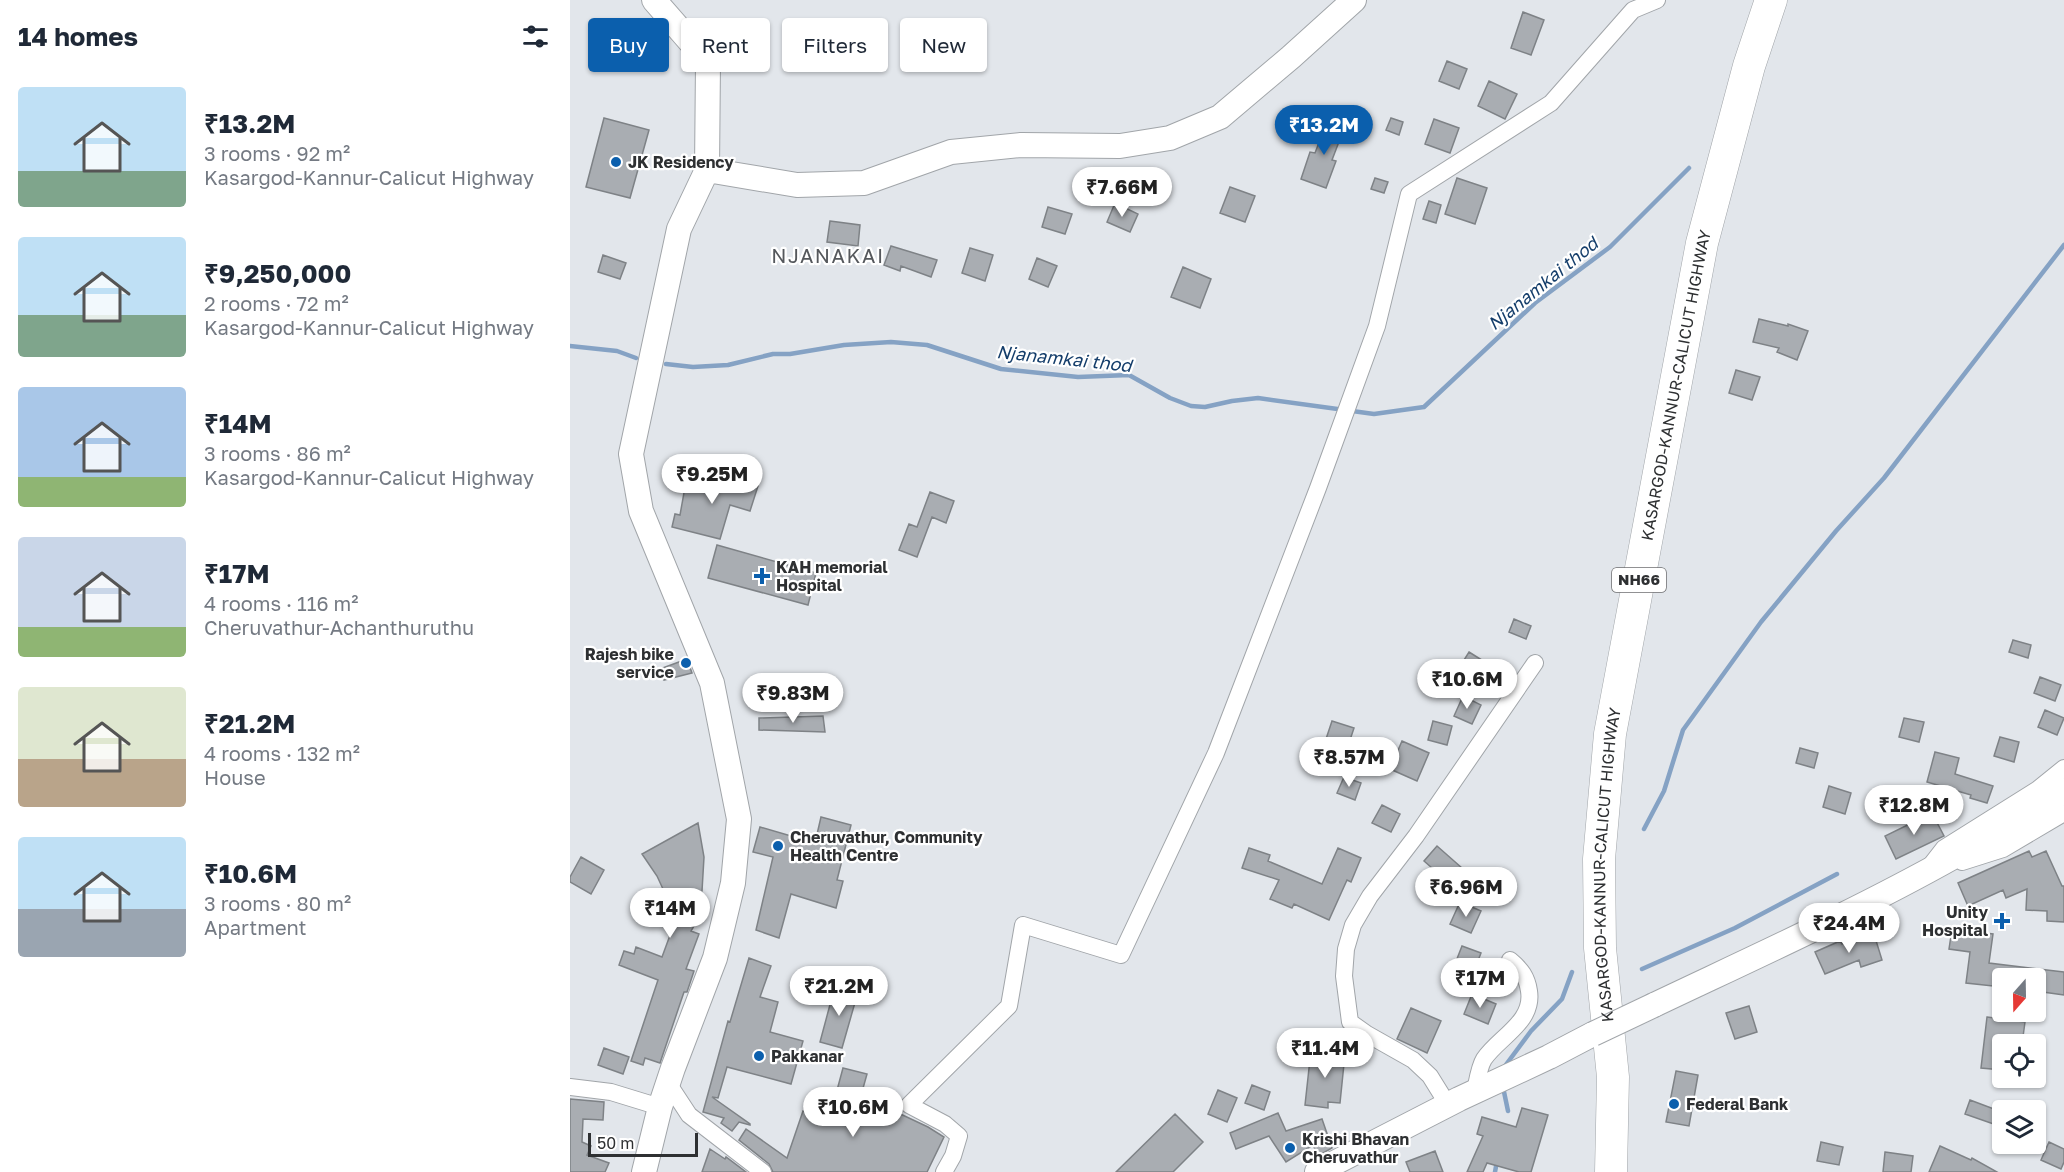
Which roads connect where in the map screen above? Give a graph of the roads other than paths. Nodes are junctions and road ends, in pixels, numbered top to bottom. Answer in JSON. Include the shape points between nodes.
{"nodes":[{"id":1,"x":654,"y":0,"type":"edge"},
{"id":2,"x":1354,"y":0,"type":"edge"},
{"id":3,"x":1657,"y":0,"type":"edge"},
{"id":4,"x":1771,"y":0,"type":"edge"},
{"id":5,"x":707,"y":171,"type":"junction"},
{"id":6,"x":1535,"y":663,"type":"dead end"},
{"id":7,"x":2064,"y":768,"type":"edge"},
{"id":8,"x":2064,"y":790,"type":"edge"},
{"id":9,"x":2064,"y":813,"type":"edge"},
{"id":10,"x":1922,"y":875,"type":"junction"},
{"id":11,"x":1510,"y":960,"type":"dead end"},
{"id":12,"x":668,"y":1083,"type":"junction"},
{"id":13,"x":570,"y":1087,"type":"edge"},
{"id":14,"x":1477,"y":1090,"type":"junction"},
{"id":15,"x":1448,"y":1105,"type":"junction"},
{"id":16,"x":660,"y":1107,"type":"junction"},
{"id":17,"x":644,"y":1172,"type":"edge"},
{"id":18,"x":763,"y":1172,"type":"edge"},
{"id":19,"x":944,"y":1172,"type":"edge"},
{"id":20,"x":1317,"y":1172,"type":"edge"},
{"id":21,"x":1611,"y":1172,"type":"edge"}],
"edges":[{"from":1,"to":5,"type":"main road","via":[[708,62]]},
{"from":2,"to":5,"type":"main road","via":[[1220,117],[1170,138],[1120,146],[1021,145],[951,152],[864,183],[797,185]]},
{"from":3,"to":19,"type":"street","via":[[1633,10],[1551,103],[1409,194],[1377,326],[1318,488],[1216,753],[1126,945],[1121,955],[1023,925],[1009,1006],[909,1105],[959,1136]]},
{"from":4,"to":21,"type":"highway","name":"KASARGOD-KANNUR-CALICUT HIGHWAY","number":"NH66","via":[[1749,66],[1702,243],[1610,734],[1599,860],[1600,948],[1613,1077]]},
{"from":5,"to":12,"type":"main road","via":[[679,229],[631,454],[641,511],[712,683],[739,819],[734,883],[715,958]]},
{"from":6,"to":15,"type":"street","via":[[1370,896],[1353,925],[1346,949],[1344,976],[1350,1022],[1413,1060],[1430,1076]]},
{"from":7,"to":10,"type":"street","via":[[2038,789],[1944,848]]},
{"from":8,"to":10,"type":"main road","via":[[2043,807]]},
{"from":9,"to":10,"type":"street","via":[[2003,849]]},
{"from":10,"to":14,"type":"main road","bridge":true},
{"from":11,"to":14,"type":"street","via":[[1522,970],[1528,984],[1527,1013],[1482,1061]]},
{"from":12,"to":16,"type":"main road"},
{"from":12,"to":18,"type":"street","via":[[689,1115]]},
{"from":13,"to":16,"type":"street","via":[[611,1092]]},
{"from":14,"to":15,"type":"main road"},
{"from":15,"to":20,"type":"main road"},
{"from":16,"to":17,"type":"main road"}]}
